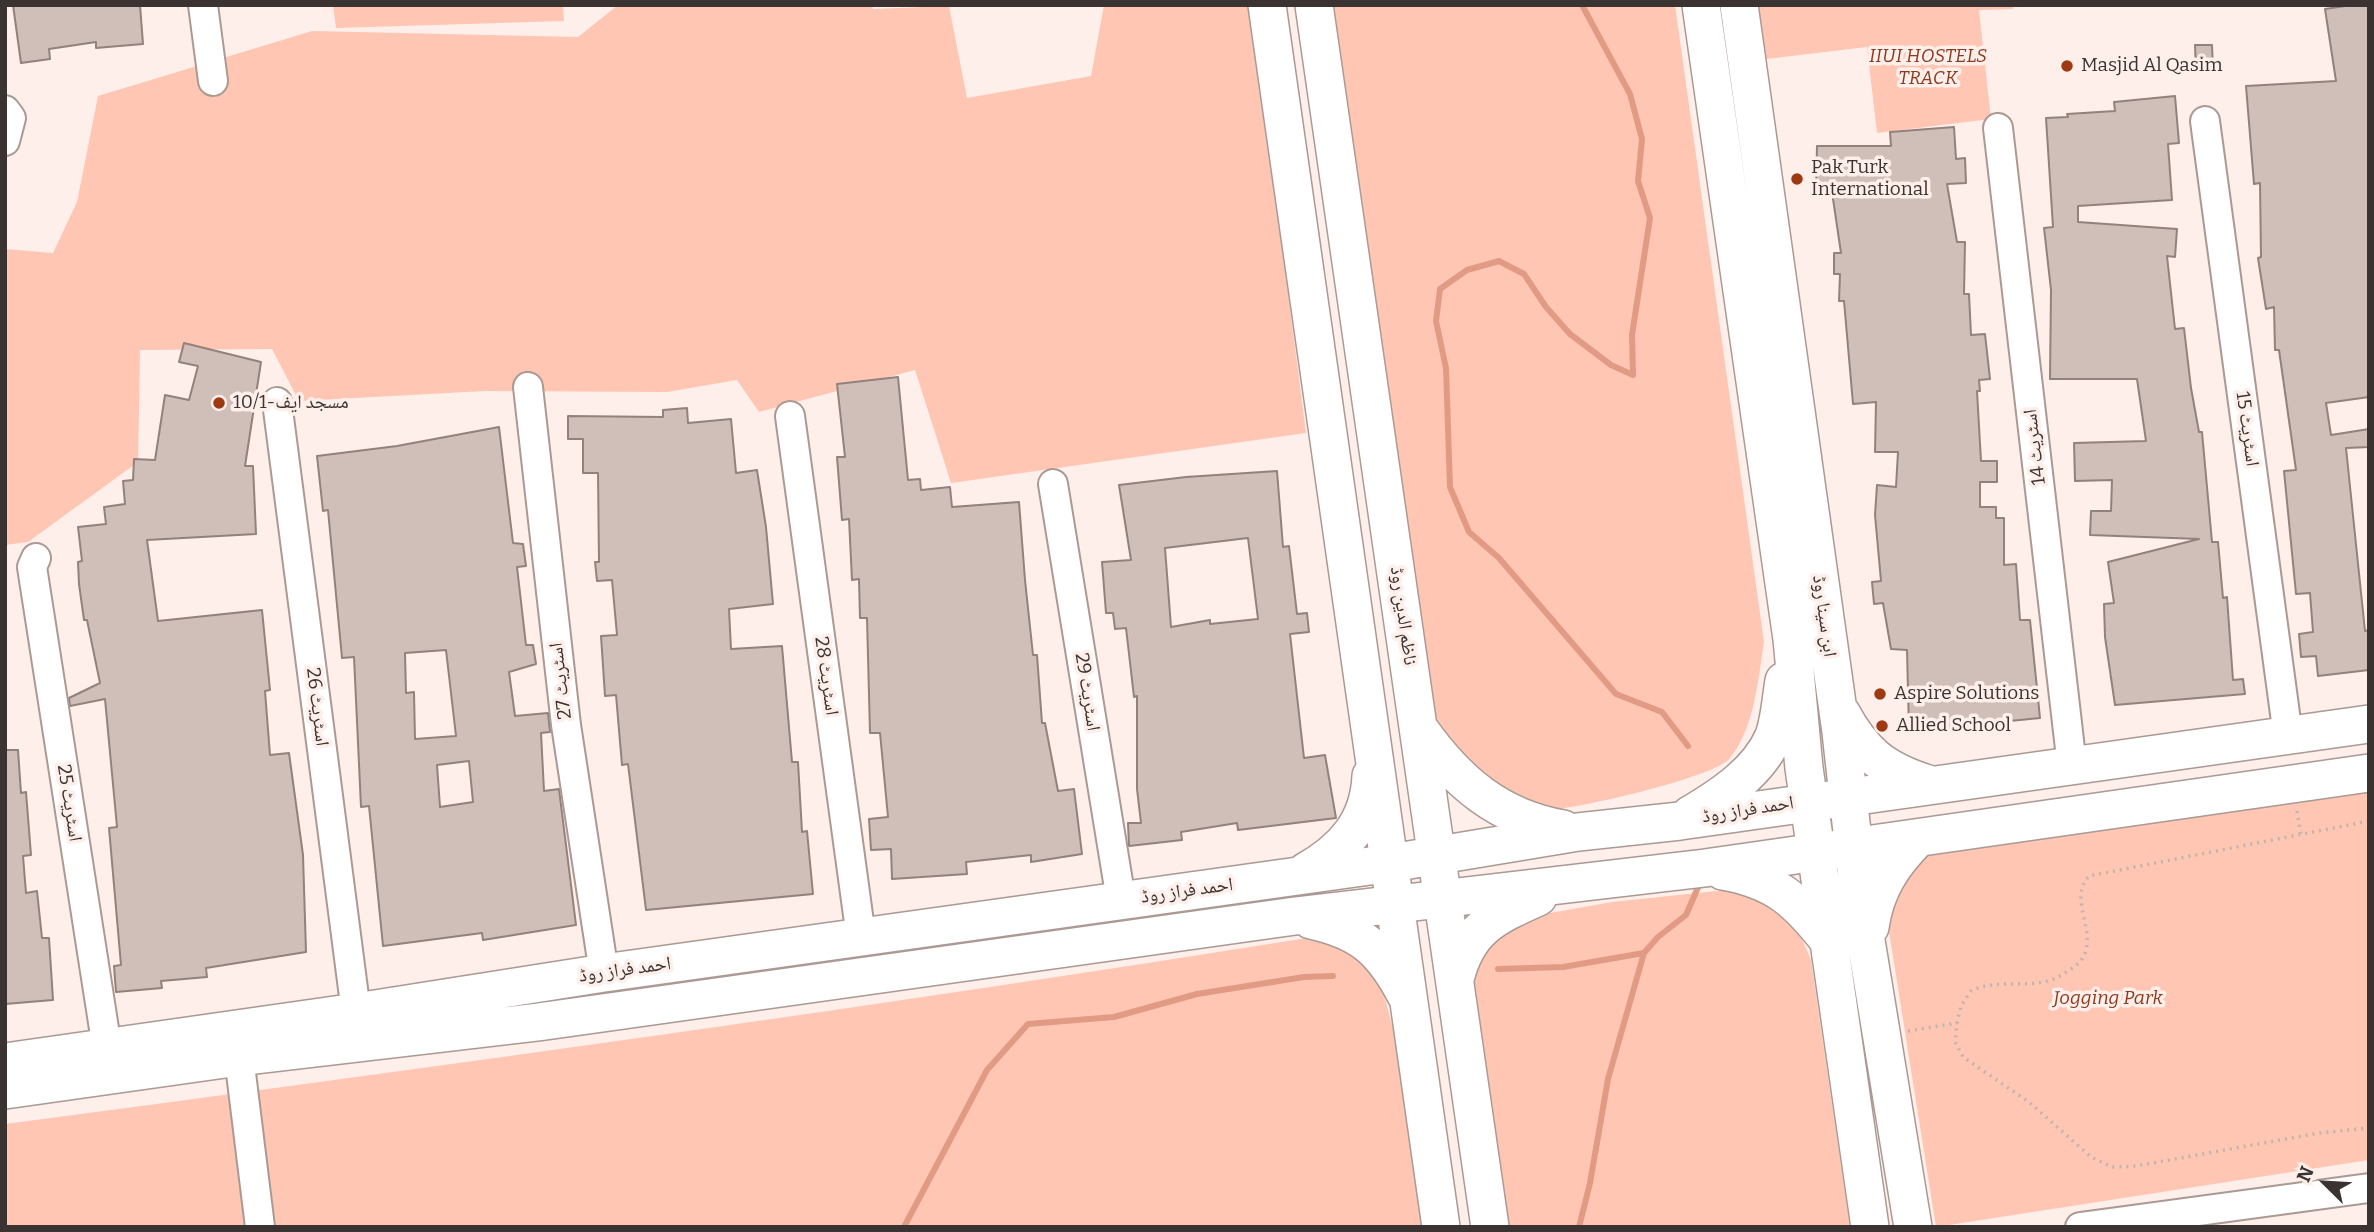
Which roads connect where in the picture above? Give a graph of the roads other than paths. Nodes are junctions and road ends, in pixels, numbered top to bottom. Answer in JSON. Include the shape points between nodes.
{"nodes":[{"id":1,"x":203,"y":5,"type":"edge"},
{"id":2,"x":1267,"y":5,"type":"edge"},
{"id":3,"x":1314,"y":5,"type":"edge"},
{"id":4,"x":1702,"y":5,"type":"edge"},
{"id":5,"x":1739,"y":5,"type":"edge"},
{"id":6,"x":1746,"y":57,"type":"junction"},
{"id":7,"x":1709,"y":61,"type":"junction"},
{"id":8,"x":213,"y":81,"type":"dead end"},
{"id":9,"x":5,"y":110,"type":"edge"},
{"id":10,"x":2206,"y":121,"type":"dead end"},
{"id":11,"x":1998,"y":128,"type":"dead end"},
{"id":12,"x":5,"y":141,"type":"edge"},
{"id":13,"x":528,"y":387,"type":"dead end"},
{"id":14,"x":277,"y":402,"type":"dead end"},
{"id":15,"x":790,"y":416,"type":"dead end"},
{"id":16,"x":1053,"y":484,"type":"dead end"},
{"id":17,"x":36,"y":558,"type":"dead end"},
{"id":18,"x":1792,"y":639,"type":"junction"},
{"id":19,"x":1836,"y":702,"type":"junction"},
{"id":20,"x":2369,"y":724,"type":"edge"},
{"id":21,"x":1420,"y":729,"type":"junction"},
{"id":22,"x":2288,"y":736,"type":"junction"},
{"id":23,"x":1373,"y":740,"type":"junction"},
{"id":24,"x":2072,"y":766,"type":"junction"},
{"id":25,"x":2369,"y":773,"type":"edge"},
{"id":26,"x":1928,"y":784,"type":"junction"},
{"id":27,"x":1848,"y":795,"type":"junction"},
{"id":28,"x":1809,"y":800,"type":"junction"},
{"id":29,"x":1681,"y":821,"type":"junction"},
{"id":30,"x":1578,"y":832,"type":"junction"},
{"id":31,"x":1918,"y":838,"type":"junction"},
{"id":32,"x":1854,"y":847,"type":"junction"},
{"id":33,"x":1816,"y":852,"type":"junction"},
{"id":34,"x":1438,"y":855,"type":"junction"},
{"id":35,"x":1391,"y":863,"type":"junction"},
{"id":36,"x":1705,"y":868,"type":"junction"},
{"id":37,"x":1298,"y":876,"type":"junction"},
{"id":38,"x":1561,"y":886,"type":"junction"},
{"id":39,"x":1445,"y":899,"type":"junction"},
{"id":40,"x":1121,"y":900,"type":"junction"},
{"id":41,"x":1397,"y":905,"type":"junction"},
{"id":42,"x":1295,"y":916,"type":"junction"},
{"id":43,"x":862,"y":937,"type":"junction"},
{"id":44,"x":1829,"y":941,"type":"junction"},
{"id":45,"x":1868,"y":946,"type":"junction"},
{"id":46,"x":604,"y":972,"type":"junction"},
{"id":47,"x":1455,"y":982,"type":"junction"},
{"id":48,"x":1412,"y":1005,"type":"junction"},
{"id":49,"x":356,"y":1012,"type":"junction"},
{"id":50,"x":107,"y":1048,"type":"junction"},
{"id":51,"x":1883,"y":1048,"type":"junction"},
{"id":52,"x":175,"y":1052,"type":"junction"},
{"id":53,"x":239,"y":1057,"type":"junction"},
{"id":54,"x":5,"y":1062,"type":"edge"},
{"id":55,"x":1847,"y":1068,"type":"junction"},
{"id":56,"x":5,"y":1090,"type":"edge"},
{"id":57,"x":2369,"y":1188,"type":"edge"},
{"id":58,"x":260,"y":1227,"type":"edge"},
{"id":59,"x":1441,"y":1227,"type":"edge"},
{"id":60,"x":1490,"y":1227,"type":"edge"},
{"id":61,"x":1870,"y":1227,"type":"edge"},
{"id":62,"x":1913,"y":1227,"type":"edge"},
{"id":63,"x":2080,"y":1227,"type":"edge"}],
"edges":[{"from":1,"to":8,"type":"street"},
{"from":2,"to":23,"type":"main road"},
{"from":3,"to":21,"type":"main road","name":"ناظم الدین روڈ"},
{"from":4,"to":7,"type":"main road","name":"ابن سینا روڈ"},
{"from":5,"to":6,"type":"main road","name":"ابن سینا روڈ"},
{"from":6,"to":7,"type":"main road"},
{"from":6,"to":19,"type":"main road","name":"ابن سینا روڈ"},
{"from":7,"to":18,"type":"main road","name":"ابن سینا روڈ"},
{"from":9,"to":12,"type":"street","via":[[11,118]]},
{"from":10,"to":22,"type":"street","name":"اسٹریٹ 15"},
{"from":11,"to":24,"type":"street","name":"اسٹریٹ 14"},
{"from":13,"to":46,"type":"street","name":"اسٹریٹ 27","via":[[566,725]]},
{"from":14,"to":49,"type":"street","name":"اسٹریٹ 26"},
{"from":15,"to":43,"type":"street","name":"اسٹریٹ 28"},
{"from":16,"to":40,"type":"street","name":"اسٹریٹ 29"},
{"from":17,"to":50,"type":"street","name":"اسٹریٹ 25","via":[[32,567]]},
{"from":18,"to":28,"type":"main road","name":"ابن سینا روڈ"},
{"from":18,"to":29,"type":"main road","via":[[1774,735],[1759,760],[1724,795]]},
{"from":19,"to":26,"type":"main road","via":[[1854,736],[1877,762]]},
{"from":19,"to":27,"type":"main road","name":"ابن سینا روڈ"},
{"from":20,"to":22,"type":"main road","name":"احمد فراز روڈ"},
{"from":21,"to":30,"type":"main road","via":[[1443,762],[1503,811],[1540,825]]},
{"from":21,"to":34,"type":"main road","name":"ناظم الدین روڈ"},
{"from":22,"to":24,"type":"main road","name":"احمد فراز روڈ"},
{"from":23,"to":35,"type":"main road"},
{"from":23,"to":37,"type":"main road","via":[[1371,790],[1357,828],[1333,856]]},
{"from":24,"to":26,"type":"main road","name":"احمد فراز روڈ"},
{"from":25,"to":31,"type":"main road","name":"احمد فراز روڈ"},
{"from":26,"to":27,"type":"main road","name":"احمد فراز روڈ"},
{"from":27,"to":28,"type":"main road","name":"احمد فراز روڈ"},
{"from":27,"to":32,"type":"main road","name":"ابن سینا روڈ"},
{"from":28,"to":29,"type":"main road","name":"احمد فراز روڈ"},
{"from":28,"to":33,"type":"main road","name":"ابن سینا روڈ"},
{"from":29,"to":30,"type":"main road","name":"احمد فراز روڈ"},
{"from":30,"to":34,"type":"main road","name":"احمد فراز روڈ"},
{"from":31,"to":32,"type":"main road","name":"احمد فراز روڈ"},
{"from":31,"to":45,"type":"main road","via":[[1900,856],[1873,905]]},
{"from":32,"to":33,"type":"main road","name":"احمد فراز روڈ"},
{"from":32,"to":45,"type":"main road","name":"ابن سینا روڈ"},
{"from":33,"to":36,"type":"main road","name":"احمد فراز روڈ"},
{"from":33,"to":44,"type":"main road","name":"ابن سینا روڈ"},
{"from":34,"to":35,"type":"main road","name":"احمد فراز روڈ"},
{"from":34,"to":39,"type":"main road","name":"ناظم الدین روڈ"},
{"from":35,"to":37,"type":"main road","name":"احمد فراز روڈ"},
{"from":35,"to":41,"type":"main road"},
{"from":36,"to":38,"type":"main road","name":"احمد فراز روڈ"},
{"from":36,"to":44,"type":"main road","via":[[1749,877],[1783,891]]},
{"from":37,"to":40,"type":"main road","name":"احمد فراز روڈ"},
{"from":38,"to":39,"type":"main road","name":"احمد فراز روڈ"},
{"from":38,"to":47,"type":"main road","via":[[1478,930],[1461,954]]},
{"from":39,"to":41,"type":"main road","name":"احمد فراز روڈ"},
{"from":39,"to":47,"type":"main road","name":"ناظم الدین روڈ"},
{"from":40,"to":43,"type":"main road","name":"احمد فراز روڈ"},
{"from":41,"to":42,"type":"main road","name":"احمد فراز روڈ"},
{"from":41,"to":48,"type":"main road"},
{"from":42,"to":48,"type":"main road","via":[[1340,926],[1368,941],[1393,970]]},
{"from":42,"to":53,"type":"main road","name":"احمد فراز روڈ","via":[[538,1022]]},
{"from":43,"to":46,"type":"main road","name":"احمد فراز روڈ"},
{"from":44,"to":55,"type":"main road","name":"ابن سینا روڈ"},
{"from":45,"to":51,"type":"main road","name":"ابن سینا روڈ"},
{"from":46,"to":49,"type":"main road","name":"احمد فراز روڈ"},
{"from":47,"to":60,"type":"main road","name":"ناظم الدین روڈ"},
{"from":48,"to":59,"type":"main road"},
{"from":49,"to":52,"type":"main road","name":"احمد فراز روڈ"},
{"from":50,"to":52,"type":"main road","name":"احمد فراز روڈ"},
{"from":50,"to":54,"type":"main road","name":"احمد فراز روڈ"},
{"from":51,"to":55,"type":"main road"},
{"from":51,"to":62,"type":"main road","name":"ابن سینا روڈ"},
{"from":52,"to":53,"type":"main road","name":"احمد فراز روڈ"},
{"from":52,"to":56,"type":"main road","name":"احمد فراز روڈ"},
{"from":53,"to":58,"type":"street"},
{"from":55,"to":61,"type":"main road","name":"ابن سینا روڈ"},
{"from":57,"to":63,"type":"street"}]}
